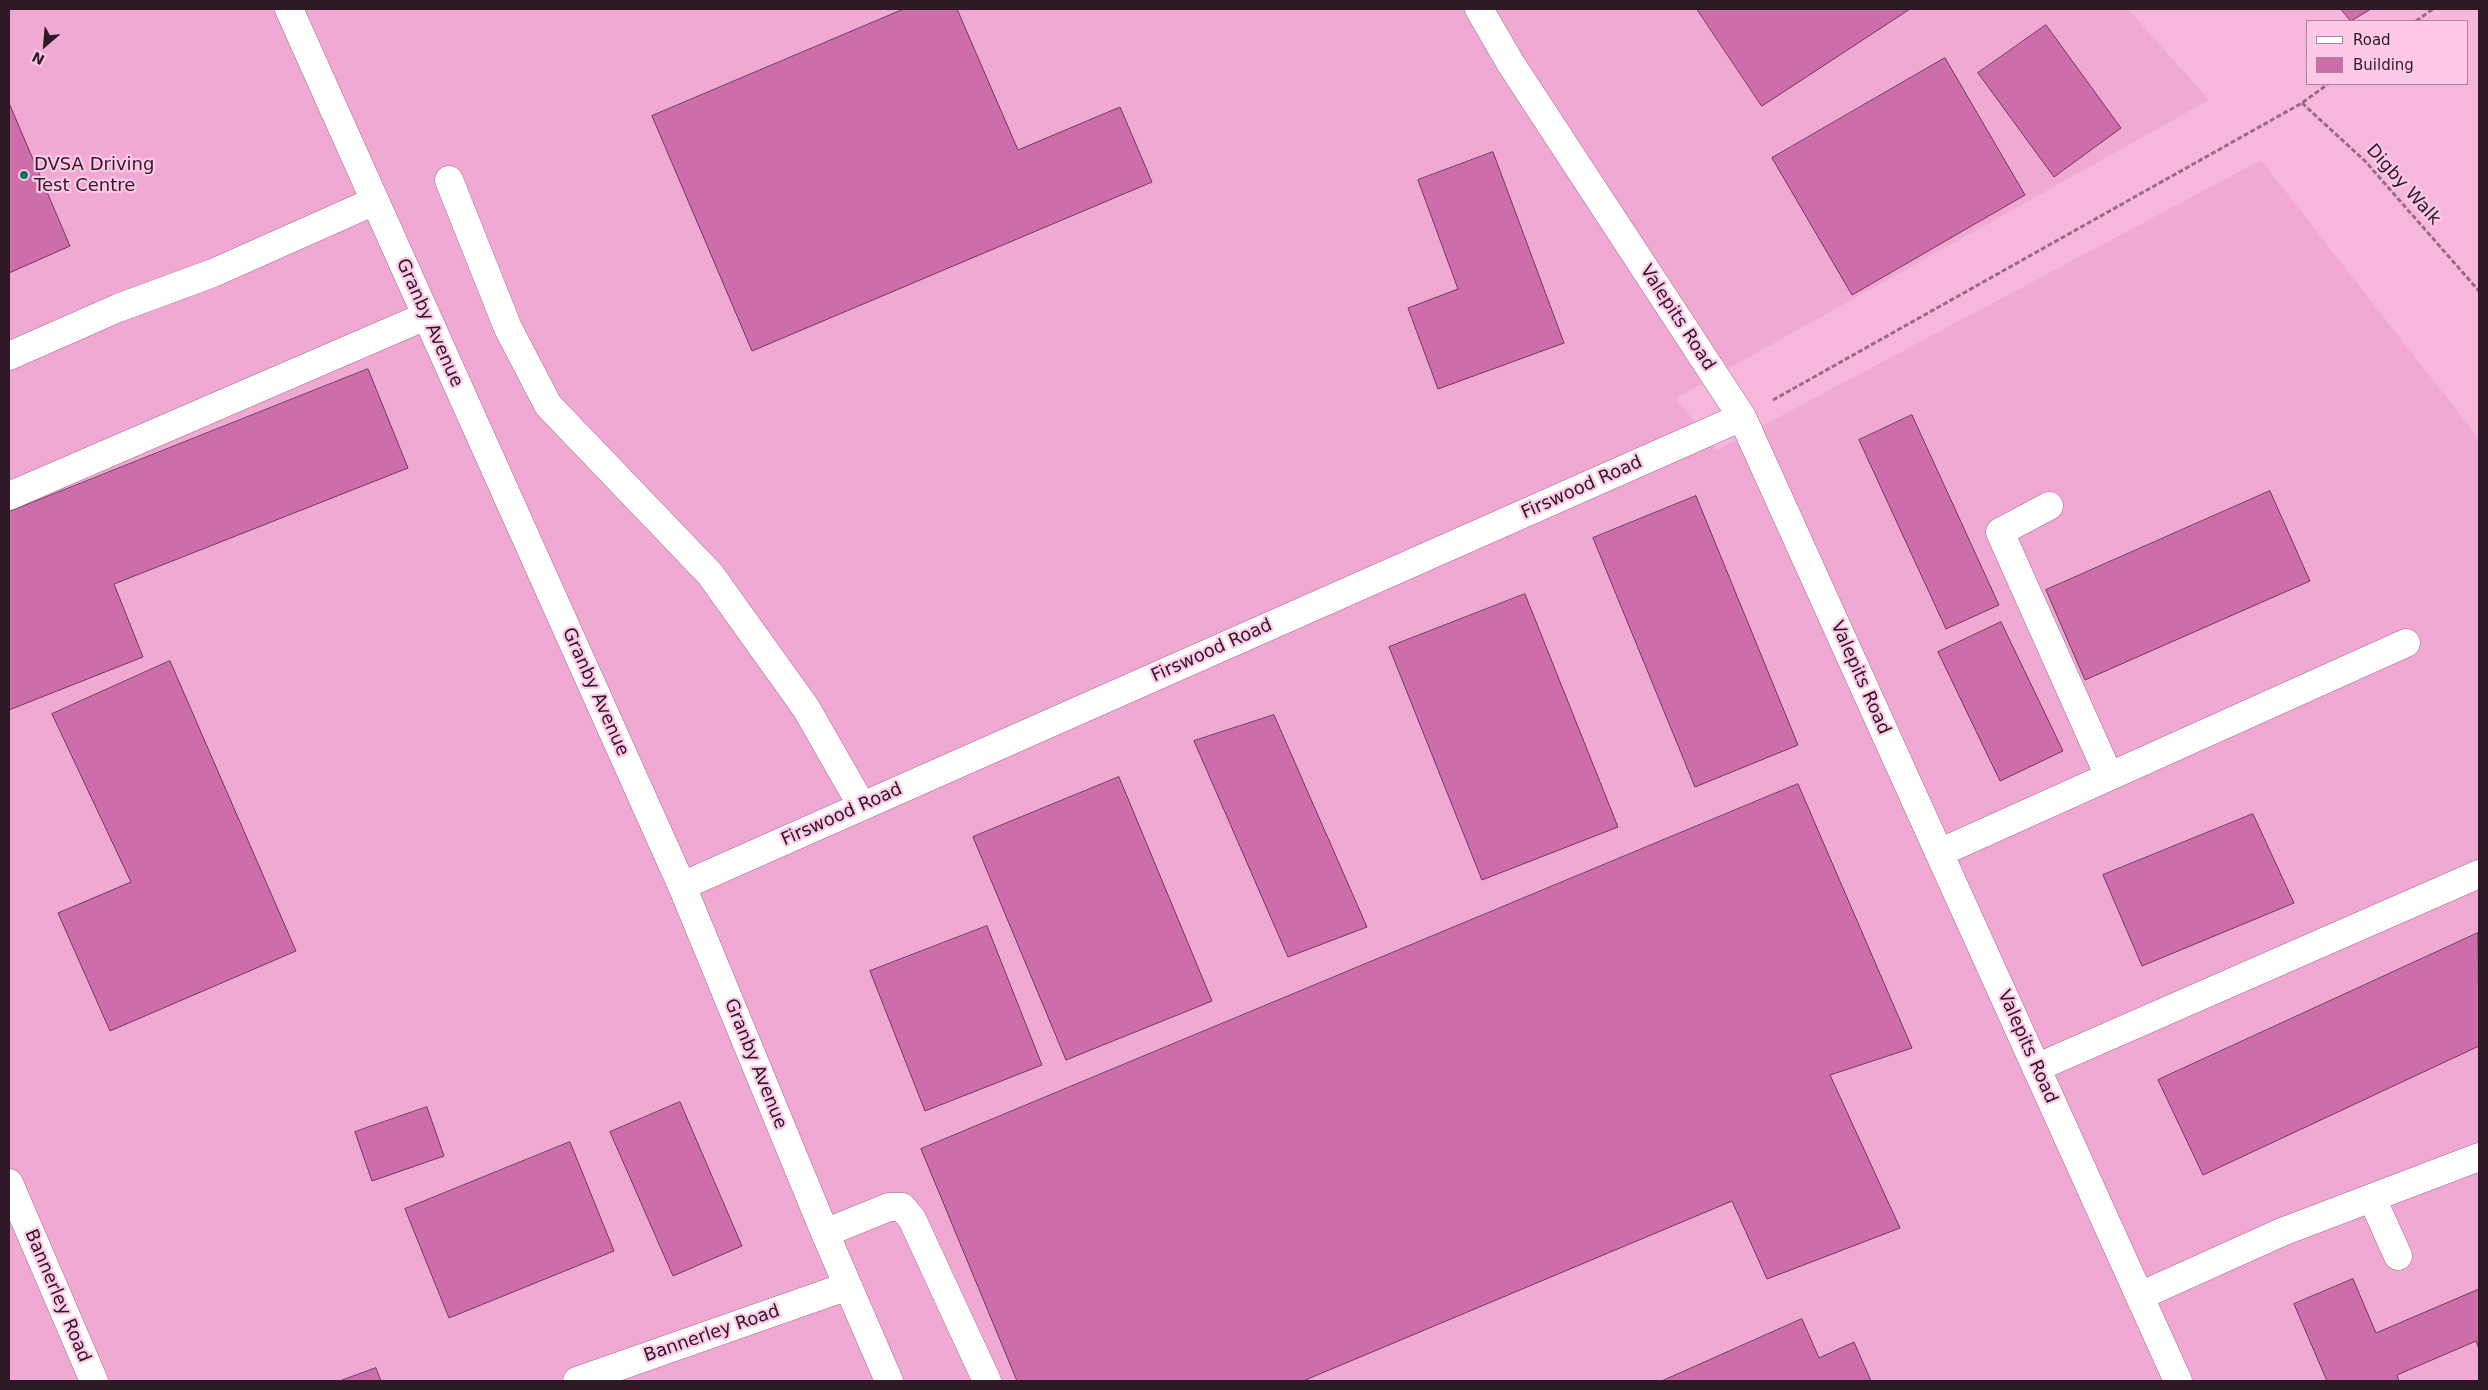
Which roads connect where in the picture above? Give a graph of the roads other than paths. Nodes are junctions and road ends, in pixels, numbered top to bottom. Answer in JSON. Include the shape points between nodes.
{"nodes":[{"id":1,"x":289,"y":9,"type":"edge"},
{"id":2,"x":1480,"y":9,"type":"edge"},
{"id":3,"x":449,"y":180,"type":"dead end"},
{"id":4,"x":375,"y":201,"type":"junction"},
{"id":5,"x":426,"y":316,"type":"junction"},
{"id":6,"x":9,"y":356,"type":"edge"},
{"id":7,"x":1742,"y":417,"type":"junction"},
{"id":8,"x":9,"y":496,"type":"edge"},
{"id":9,"x":2049,"y":506,"type":"dead end"},
{"id":10,"x":2406,"y":643,"type":"dead end"},
{"id":11,"x":2109,"y":776,"type":"junction"},
{"id":12,"x":862,"y":806,"type":"junction"},
{"id":13,"x":1939,"y":853,"type":"junction"},
{"id":14,"x":2479,"y":874,"type":"edge"},
{"id":15,"x":682,"y":886,"type":"junction"},
{"id":16,"x":2036,"y":1068,"type":"junction"},
{"id":17,"x":2479,"y":1157,"type":"edge"},
{"id":18,"x":9,"y":1184,"type":"edge"},
{"id":19,"x":2372,"y":1198,"type":"junction"},
{"id":20,"x":825,"y":1233,"type":"junction"},
{"id":21,"x":2398,"y":1256,"type":"dead end"},
{"id":22,"x":848,"y":1286,"type":"junction"},
{"id":23,"x":2140,"y":1296,"type":"junction"},
{"id":24,"x":94,"y":1381,"type":"edge"},
{"id":25,"x":577,"y":1381,"type":"edge"},
{"id":26,"x":890,"y":1381,"type":"edge"},
{"id":27,"x":987,"y":1381,"type":"edge"},
{"id":28,"x":2178,"y":1381,"type":"edge"}],
"edges":[{"from":1,"to":4,"type":"street","name":"Granby Avenue"},
{"from":2,"to":7,"type":"street","name":"Valepits Road","via":[[1511,64]]},
{"from":3,"to":12,"type":"street","via":[[508,328],[548,405],[710,574],[806,708]]},
{"from":4,"to":5,"type":"street","name":"Granby Avenue"},
{"from":4,"to":6,"type":"street","via":[[213,273],[118,308]]},
{"from":5,"to":8,"type":"street"},
{"from":5,"to":15,"type":"street","name":"Granby Avenue"},
{"from":7,"to":12,"type":"street","name":"Firswood Road"},
{"from":7,"to":13,"type":"street","name":"Valepits Road"},
{"from":9,"to":11,"type":"street","via":[[2000,532]]},
{"from":10,"to":11,"type":"street"},
{"from":11,"to":13,"type":"street"},
{"from":12,"to":15,"type":"street","name":"Firswood Road"},
{"from":13,"to":16,"type":"street","name":"Valepits Road"},
{"from":14,"to":16,"type":"street"},
{"from":15,"to":20,"type":"street","name":"Granby Avenue"},
{"from":16,"to":23,"type":"street","name":"Valepits Road"},
{"from":17,"to":19,"type":"street"},
{"from":18,"to":24,"type":"street","name":"Bannerley Road"},
{"from":19,"to":21,"type":"street"},
{"from":19,"to":23,"type":"street","via":[[2282,1232]]},
{"from":20,"to":22,"type":"street","name":"Granby Avenue"},
{"from":20,"to":27,"type":"street","via":[[888,1207],[902,1207],[912,1218]]},
{"from":22,"to":25,"type":"street","name":"Bannerley Road"},
{"from":22,"to":26,"type":"street","name":"Granby Avenue"},
{"from":23,"to":28,"type":"street","name":"Valepits Road"}]}
